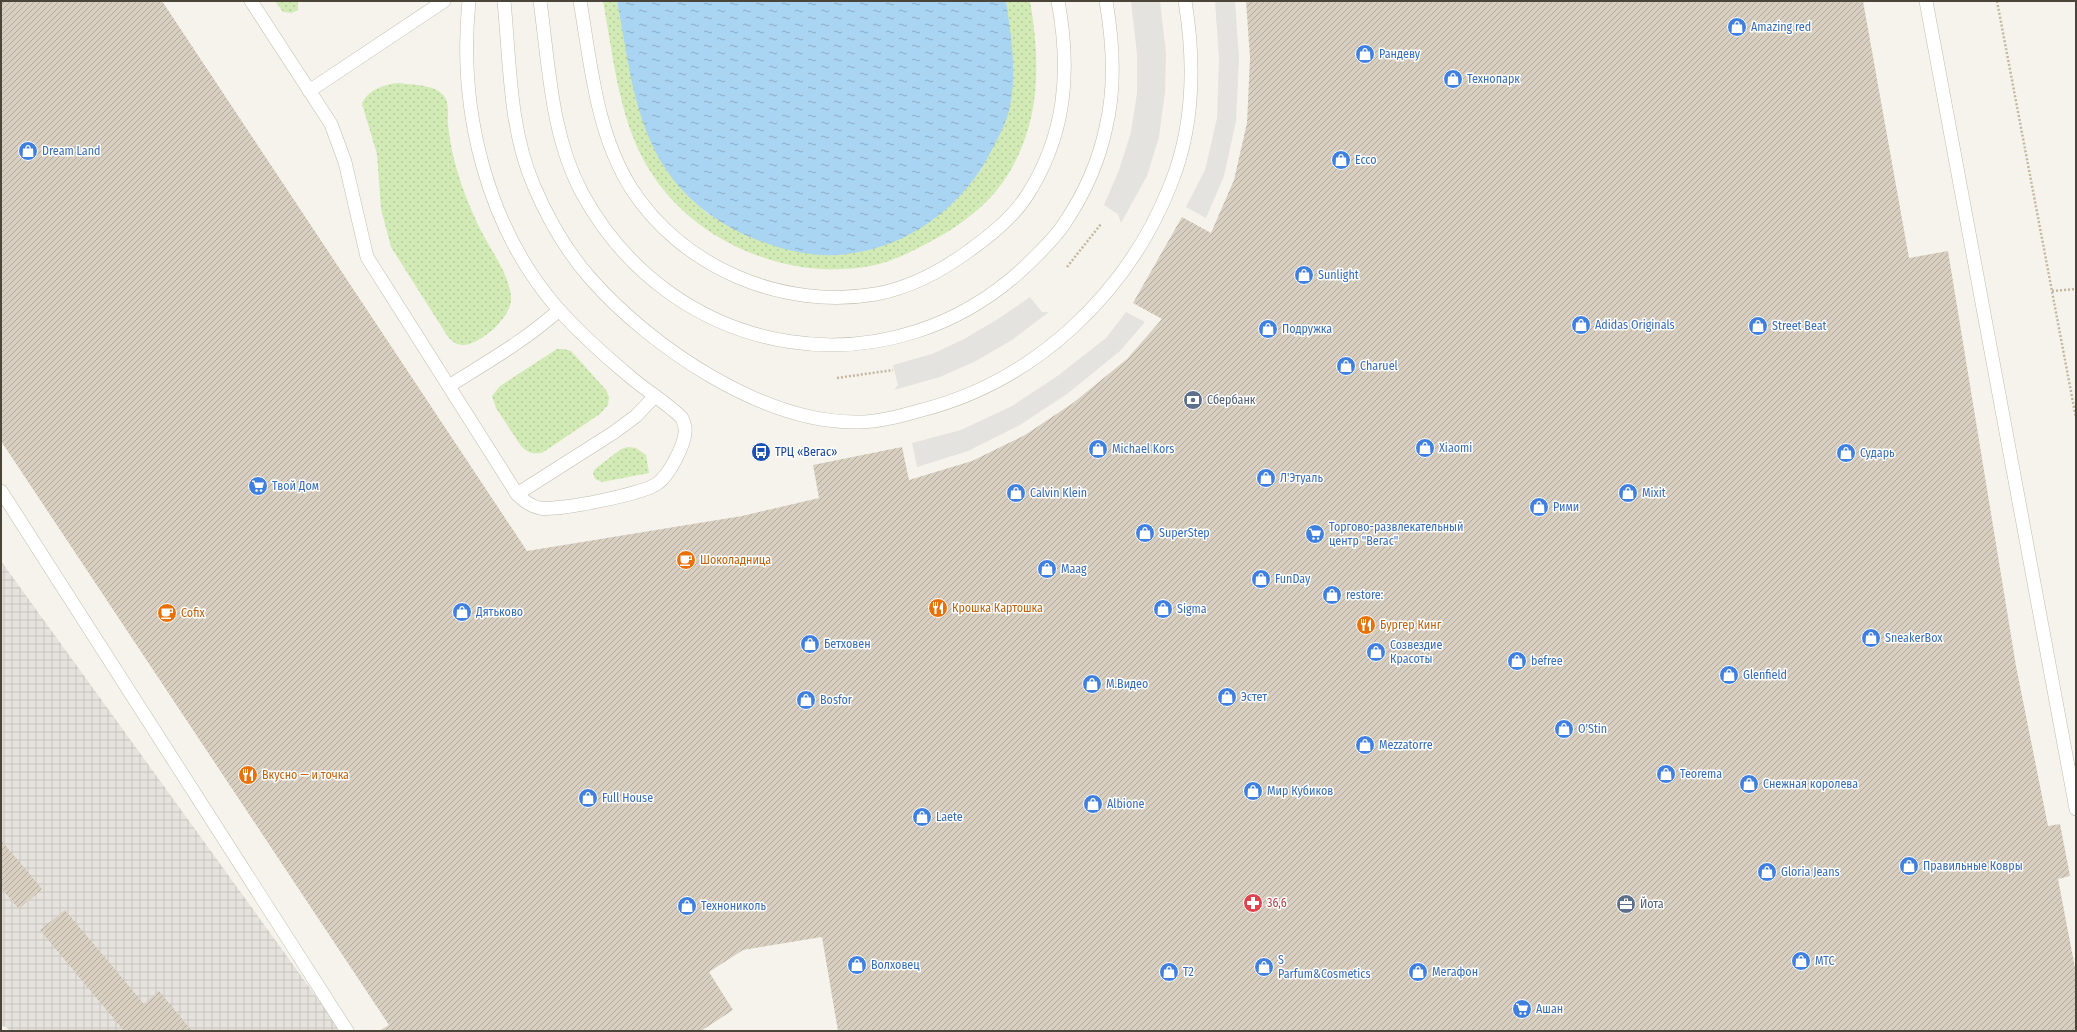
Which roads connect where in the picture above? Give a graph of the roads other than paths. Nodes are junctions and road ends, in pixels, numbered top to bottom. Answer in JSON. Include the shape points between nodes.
{"nodes":[{"id":1,"x":251,"y":1,"type":"edge"},
{"id":2,"x":444,"y":1,"type":"edge"},
{"id":3,"x":469,"y":1,"type":"edge"},
{"id":4,"x":504,"y":1,"type":"edge"},
{"id":5,"x":540,"y":1,"type":"edge"},
{"id":6,"x":580,"y":1,"type":"edge"},
{"id":7,"x":1058,"y":1,"type":"edge"},
{"id":8,"x":1106,"y":1,"type":"edge"},
{"id":9,"x":1185,"y":1,"type":"edge"},
{"id":10,"x":1926,"y":1,"type":"edge"},
{"id":11,"x":309,"y":91,"type":"junction"},
{"id":12,"x":559,"y":310,"type":"junction"},
{"id":13,"x":449,"y":386,"type":"junction"},
{"id":14,"x":655,"y":396,"type":"junction"},
{"id":15,"x":1,"y":491,"type":"edge"},
{"id":16,"x":517,"y":494,"type":"junction"},
{"id":17,"x":2076,"y":809,"type":"edge"},
{"id":18,"x":347,"y":1031,"type":"edge"}],
"edges":[{"from":1,"to":11,"type":"lane"},
{"from":2,"to":11,"type":"lane"},
{"from":3,"to":12,"type":"lane","via":[[466,30],[467,73],[476,139],[484,171],[494,202],[514,241]]},
{"from":4,"to":9,"type":"lane","via":[[514,102],[524,159],[534,186],[560,237],[592,280],[654,338],[721,382],[765,404],[807,416],[857,422],[897,417],[948,404],[1027,364],[1063,336],[1096,305],[1124,271],[1149,231],[1171,186],[1184,143],[1192,52]]},
{"from":5,"to":8,"type":"lane","via":[[553,97],[563,146],[582,192],[608,232],[651,278],[678,299],[710,317],[738,330],[779,341],[817,345],[887,341],[953,317],[1014,278],[1063,226],[1082,194],[1106,127],[1112,91],[1112,55]]},
{"from":6,"to":7,"type":"lane","via":[[599,113],[605,133],[632,190],[657,221],[682,244],[731,274],[788,293],[819,297],[877,294],[931,274],[983,241],[1025,199],[1052,145],[1060,117],[1065,57]]},
{"from":10,"to":17,"type":"lane"},
{"from":11,"to":13,"type":"lane","via":[[331,124],[345,162],[367,257]]},
{"from":12,"to":13,"type":"lane","via":[[517,344]]},
{"from":12,"to":14,"type":"lane"},
{"from":13,"to":16,"type":"lane"},
{"from":14,"to":16,"type":"lane","via":[[636,416],[613,433]]},
{"from":14,"to":16,"type":"lane","via":[[682,418],[685,426],[683,442],[665,476],[647,490],[552,508],[531,505]]},
{"from":15,"to":18,"type":"lane"}]}
